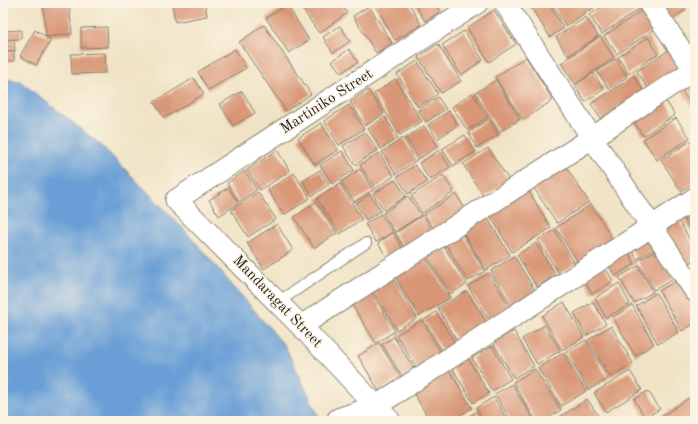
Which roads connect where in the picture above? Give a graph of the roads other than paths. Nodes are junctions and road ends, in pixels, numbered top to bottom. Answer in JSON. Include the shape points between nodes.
{"nodes":[{"id":1,"x":477,"y":3,"type":"edge"},
{"id":2,"x":505,"y":3,"type":"edge"},
{"id":3,"x":649,"y":3,"type":"edge"},
{"id":4,"x":695,"y":69,"type":"edge"},
{"id":5,"x":592,"y":138,"type":"junction"},
{"id":6,"x":695,"y":198,"type":"edge"},
{"id":7,"x":176,"y":200,"type":"joint"},
{"id":8,"x":652,"y":226,"type":"junction"},
{"id":9,"x":366,"y":243,"type":"dead end"},
{"id":10,"x":695,"y":292,"type":"edge"},
{"id":11,"x":278,"y":302,"type":"junction"},
{"id":12,"x":301,"y":326,"type":"junction"},
{"id":13,"x":376,"y":406,"type":"junction"},
{"id":14,"x":337,"y":421,"type":"edge"},
{"id":15,"x":390,"y":421,"type":"edge"}],
"edges":[{"from":1,"to":7,"type":"street","name":"Martiniko Street"},
{"from":2,"to":5,"type":"street"},
{"from":3,"to":4,"type":"street"},
{"from":4,"to":5,"type":"street"},
{"from":5,"to":8,"type":"street"},
{"from":5,"to":12,"type":"street"},
{"from":6,"to":8,"type":"street"},
{"from":7,"to":11,"type":"street","name":"Mandaragat Street"},
{"from":8,"to":10,"type":"street"},
{"from":8,"to":13,"type":"street"},
{"from":9,"to":11,"type":"lane"},
{"from":11,"to":12,"type":"street","name":"Mandaragat Street"},
{"from":12,"to":13,"type":"street","name":"Mandaragat Street"},
{"from":13,"to":14,"type":"street"},
{"from":13,"to":15,"type":"street","name":"Mandaragat Street"}]}
